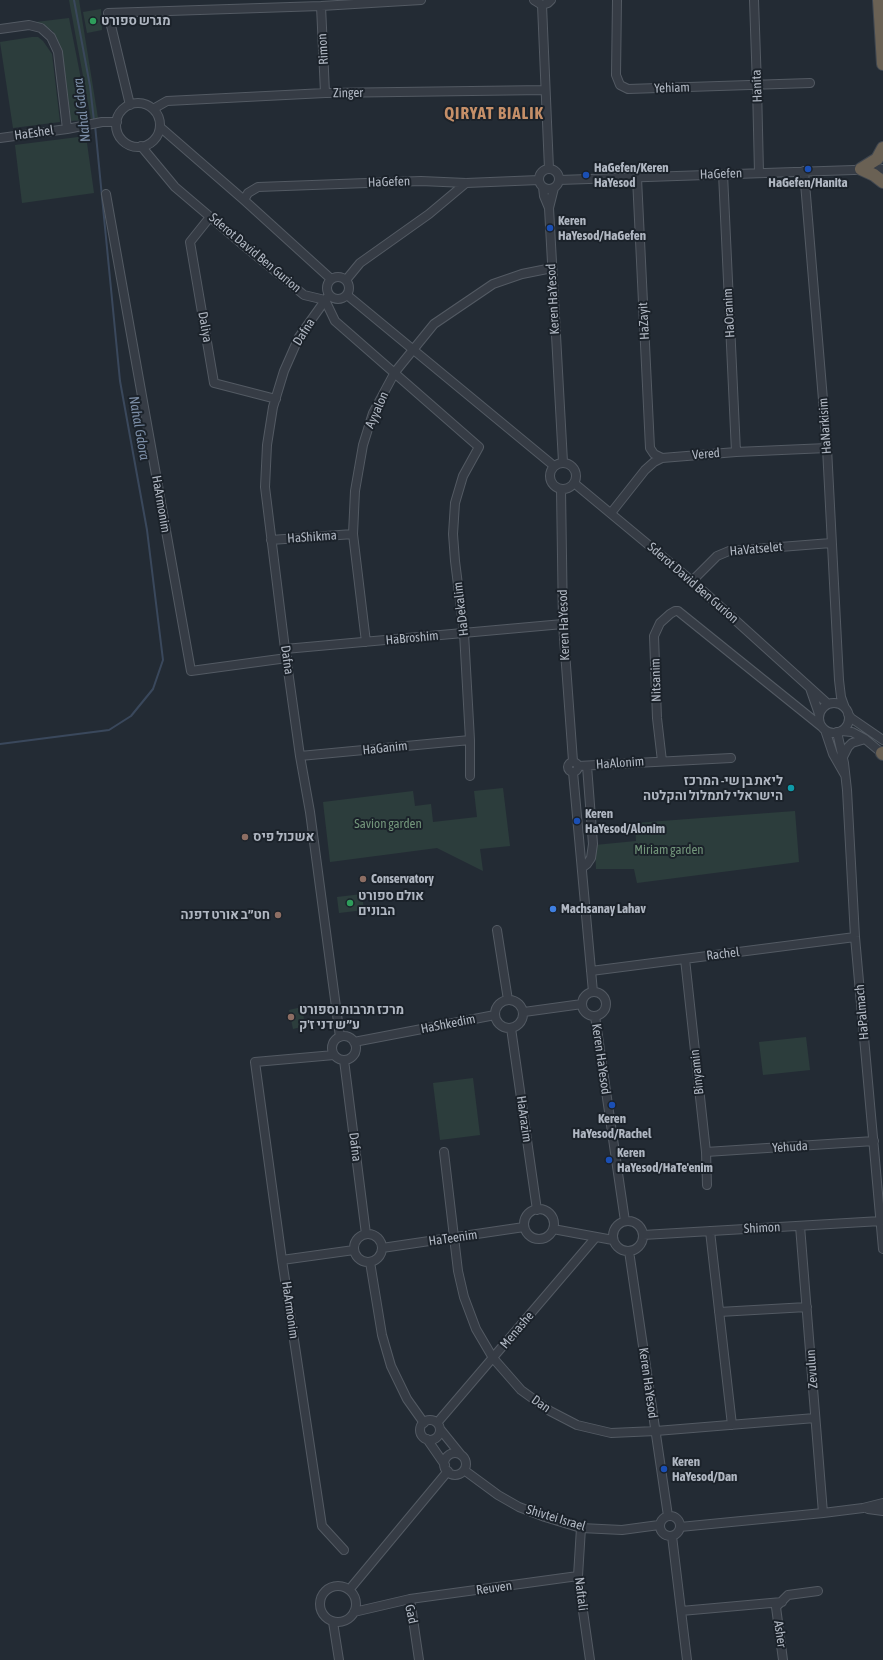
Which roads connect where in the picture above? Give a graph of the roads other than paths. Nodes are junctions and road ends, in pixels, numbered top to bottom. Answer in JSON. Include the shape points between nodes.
{"nodes":[{"id":1,"x":422,"y":0,"type":"edge"},
{"id":2,"x":534,"y":0,"type":"edge"},
{"id":3,"x":551,"y":0,"type":"edge"},
{"id":4,"x":617,"y":0,"type":"edge"},
{"id":5,"x":754,"y":0,"type":"edge"},
{"id":6,"x":879,"y":1,"type":"edge"},
{"id":7,"x":542,"y":5,"type":"junction"},
{"id":8,"x":321,"y":6,"type":"junction"},
{"id":9,"x":0,"y":29,"type":"edge"},
{"id":10,"x":883,"y":64,"type":"edge"},
{"id":11,"x":810,"y":82,"type":"dead end"},
{"id":12,"x":757,"y":86,"type":"junction"},
{"id":13,"x":545,"y":90,"type":"junction"},
{"id":14,"x":325,"y":93,"type":"junction"},
{"id":15,"x":130,"y":105,"type":"junction"},
{"id":16,"x":153,"y":109,"type":"junction"},
{"id":17,"x":117,"y":122,"type":"junction"},
{"id":18,"x":160,"y":127,"type":"junction"},
{"id":19,"x":67,"y":129,"type":"junction"},
{"id":20,"x":0,"y":138,"type":"edge"},
{"id":21,"x":141,"y":146,"type":"junction"},
{"id":22,"x":883,"y":148,"type":"edge"},
{"id":23,"x":549,"y":169,"type":"junction"},
{"id":24,"x":861,"y":169,"type":"junction"},
{"id":25,"x":883,"y":169,"type":"edge"},
{"id":26,"x":804,"y":172,"type":"junction"},
{"id":27,"x":759,"y":173,"type":"junction"},
{"id":28,"x":723,"y":174,"type":"junction"},
{"id":29,"x":637,"y":178,"type":"junction"},
{"id":30,"x":559,"y":180,"type":"junction"},
{"id":31,"x":466,"y":182,"type":"junction"},
{"id":32,"x":883,"y":182,"type":"edge"},
{"id":33,"x":541,"y":183,"type":"junction"},
{"id":34,"x":554,"y":188,"type":"junction"},
{"id":35,"x":106,"y":194,"type":"dead end"},
{"id":36,"x":244,"y":200,"type":"junction"},
{"id":37,"x":549,"y":208,"type":"junction"},
{"id":38,"x":210,"y":217,"type":"junction"},
{"id":39,"x":552,"y":268,"type":"junction"},
{"id":40,"x":331,"y":279,"type":"junction"},
{"id":41,"x":346,"y":280,"type":"junction"},
{"id":42,"x":347,"y":294,"type":"junction"},
{"id":43,"x":327,"y":298,"type":"junction"},
{"id":44,"x":414,"y":348,"type":"junction"},
{"id":45,"x":395,"y":372,"type":"junction"},
{"id":46,"x":276,"y":399,"type":"junction"},
{"id":47,"x":827,"y":448,"type":"junction"},
{"id":48,"x":736,"y":452,"type":"junction"},
{"id":49,"x":662,"y":458,"type":"junction"},
{"id":50,"x":563,"y":462,"type":"junction"},
{"id":51,"x":554,"y":466,"type":"junction"},
{"id":52,"x":574,"y":482,"type":"junction"},
{"id":53,"x":561,"y":489,"type":"junction"},
{"id":54,"x":611,"y":513,"type":"junction"},
{"id":55,"x":353,"y":534,"type":"junction"},
{"id":56,"x":271,"y":540,"type":"junction"},
{"id":57,"x":831,"y":543,"type":"junction"},
{"id":58,"x":692,"y":581,"type":"junction"},
{"id":59,"x":563,"y":624,"type":"junction"},
{"id":60,"x":464,"y":633,"type":"junction"},
{"id":61,"x":366,"y":642,"type":"junction"},
{"id":62,"x":286,"y":649,"type":"junction"},
{"id":63,"x":287,"y":658,"type":"junction"},
{"id":64,"x":839,"y":680,"type":"junction"},
{"id":65,"x":809,"y":686,"type":"junction"},
{"id":66,"x":830,"y":703,"type":"junction"},
{"id":67,"x":846,"y":711,"type":"junction"},
{"id":68,"x":819,"y":714,"type":"junction"},
{"id":69,"x":823,"y":729,"type":"junction"},
{"id":70,"x":839,"y":731,"type":"junction"},
{"id":71,"x":865,"y":739,"type":"junction"},
{"id":72,"x":470,"y":740,"type":"junction"},
{"id":73,"x":883,"y":740,"type":"edge"},
{"id":74,"x":883,"y":754,"type":"edge"},
{"id":75,"x":300,"y":756,"type":"junction"},
{"id":76,"x":843,"y":757,"type":"junction"},
{"id":77,"x":731,"y":758,"type":"dead end"},
{"id":78,"x":662,"y":761,"type":"junction"},
{"id":79,"x":575,"y":766,"type":"junction"},
{"id":80,"x":587,"y":766,"type":"junction"},
{"id":81,"x":470,"y":776,"type":"dead end"},
{"id":82,"x":845,"y":776,"type":"junction"},
{"id":83,"x":583,"y":867,"type":"junction"},
{"id":84,"x":497,"y":930,"type":"dead end"},
{"id":85,"x":855,"y":937,"type":"junction"},
{"id":86,"x":685,"y":959,"type":"junction"},
{"id":87,"x":591,"y":971,"type":"junction"},
{"id":88,"x":592,"y":992,"type":"junction"},
{"id":89,"x":508,"y":1000,"type":"junction"},
{"id":90,"x":582,"y":1004,"type":"junction"},
{"id":91,"x":524,"y":1012,"type":"junction"},
{"id":92,"x":495,"y":1015,"type":"junction"},
{"id":93,"x":595,"y":1016,"type":"junction"},
{"id":94,"x":511,"y":1028,"type":"junction"},
{"id":95,"x":340,"y":1037,"type":"junction"},
{"id":96,"x":354,"y":1042,"type":"junction"},
{"id":97,"x":334,"y":1055,"type":"junction"},
{"id":98,"x":344,"y":1060,"type":"junction"},
{"id":99,"x":874,"y":1141,"type":"junction"},
{"id":100,"x":444,"y":1152,"type":"dead end"},
{"id":101,"x":706,"y":1152,"type":"junction"},
{"id":102,"x":707,"y":1185,"type":"dead end"},
{"id":103,"x":537,"y":1210,"type":"junction"},
{"id":104,"x":625,"y":1221,"type":"junction"},
{"id":105,"x":881,"y":1221,"type":"junction"},
{"id":106,"x":800,"y":1226,"type":"junction"},
{"id":107,"x":524,"y":1227,"type":"junction"},
{"id":108,"x":553,"y":1229,"type":"junction"},
{"id":109,"x":710,"y":1231,"type":"junction"},
{"id":110,"x":366,"y":1234,"type":"junction"},
{"id":111,"x":643,"y":1235,"type":"junction"},
{"id":112,"x":596,"y":1237,"type":"junction"},
{"id":113,"x":453,"y":1238,"type":"junction"},
{"id":114,"x":613,"y":1240,"type":"junction"},
{"id":115,"x":382,"y":1248,"type":"junction"},
{"id":116,"x":883,"y":1249,"type":"edge"},
{"id":117,"x":354,"y":1250,"type":"junction"},
{"id":118,"x":629,"y":1251,"type":"junction"},
{"id":119,"x":282,"y":1260,"type":"junction"},
{"id":120,"x":370,"y":1262,"type":"junction"},
{"id":121,"x":807,"y":1308,"type":"junction"},
{"id":122,"x":719,"y":1312,"type":"junction"},
{"id":123,"x":493,"y":1358,"type":"junction"},
{"id":124,"x":815,"y":1418,"type":"junction"},
{"id":125,"x":424,"y":1422,"type":"junction"},
{"id":126,"x":732,"y":1425,"type":"junction"},
{"id":127,"x":439,"y":1426,"type":"junction"},
{"id":128,"x":656,"y":1431,"type":"junction"},
{"id":129,"x":427,"y":1439,"type":"junction"},
{"id":130,"x":461,"y":1455,"type":"junction"},
{"id":131,"x":446,"y":1468,"type":"junction"},
{"id":132,"x":464,"y":1470,"type":"junction"},
{"id":133,"x":883,"y":1503,"type":"edge"},
{"id":134,"x":863,"y":1508,"type":"junction"},
{"id":135,"x":883,"y":1511,"type":"edge"},
{"id":136,"x":823,"y":1513,"type":"junction"},
{"id":137,"x":668,"y":1516,"type":"junction"},
{"id":138,"x":659,"y":1525,"type":"junction"},
{"id":139,"x":680,"y":1527,"type":"junction"},
{"id":140,"x":582,"y":1528,"type":"junction"},
{"id":141,"x":672,"y":1536,"type":"junction"},
{"id":142,"x":344,"y":1550,"type":"dead end"},
{"id":143,"x":578,"y":1576,"type":"junction"},
{"id":144,"x":349,"y":1590,"type":"junction"},
{"id":145,"x":818,"y":1591,"type":"dead end"},
{"id":146,"x":410,"y":1599,"type":"junction"},
{"id":147,"x":782,"y":1602,"type":"junction"},
{"id":148,"x":681,"y":1611,"type":"junction"},
{"id":149,"x":354,"y":1612,"type":"junction"},
{"id":150,"x":333,"y":1622,"type":"junction"},
{"id":151,"x":339,"y":1660,"type":"edge"},
{"id":152,"x":419,"y":1660,"type":"edge"},
{"id":153,"x":590,"y":1660,"type":"edge"},
{"id":154,"x":687,"y":1660,"type":"edge"},
{"id":155,"x":783,"y":1660,"type":"edge"}],
"edges":[{"from":1,"to":8,"type":"street"},
{"from":2,"to":7,"type":"street"},
{"from":3,"to":7,"type":"street"},
{"from":4,"to":12,"type":"street","name":"Yehiam","via":[[616,75],[620,85],[628,89]]},
{"from":5,"to":12,"type":"street","name":"Hanita"},
{"from":6,"to":10,"type":"highway"},
{"from":7,"to":13,"type":"street"},
{"from":8,"to":14,"type":"street","name":"Rimon"},
{"from":8,"to":15,"type":"street","via":[[108,13]]},
{"from":9,"to":19,"type":"street","name":"HaEshel","via":[[30,25],[41,28],[51,37],[58,52]]},
{"from":11,"to":12,"type":"street","name":"Yehiam"},
{"from":12,"to":27,"type":"street","name":"Hanita"},
{"from":13,"to":14,"type":"street","name":"Zinger"},
{"from":13,"to":23,"type":"street"},
{"from":14,"to":16,"type":"street","name":"Zinger","via":[[167,101]]},
{"from":15,"to":16,"type":"street","via":[[142,104]]},
{"from":15,"to":17,"type":"street","via":[[121,112]]},
{"from":16,"to":18,"type":"street","via":[[160,120]]},
{"from":17,"to":19,"type":"street","name":"HaEshel"},
{"from":17,"to":21,"type":"street","via":[[119,135],[123,140],[134,146]]},
{"from":18,"to":21,"type":"street","via":[[154,140]]},
{"from":18,"to":36,"type":"street"},
{"from":19,"to":20,"type":"street","name":"HaEshel"},
{"from":21,"to":38,"type":"street","name":"Sderot David Ben Gurion","via":[[175,187]]},
{"from":22,"to":24,"type":"highway","via":[[877,160]]},
{"from":23,"to":30,"type":"street","via":[[558,174]]},
{"from":23,"to":33,"type":"street","via":[[543,171]]},
{"from":24,"to":25,"type":"street","name":"HaGefen"},
{"from":24,"to":26,"type":"street","name":"HaGefen"},
{"from":24,"to":32,"type":"highway"},
{"from":26,"to":27,"type":"street","name":"HaGefen"},
{"from":26,"to":47,"type":"street","name":"HaNarkisim"},
{"from":27,"to":28,"type":"street","name":"HaGefen"},
{"from":28,"to":29,"type":"street","name":"HaGefen"},
{"from":28,"to":48,"type":"street","name":"HaOranim"},
{"from":29,"to":30,"type":"street","name":"HaGefen"},
{"from":29,"to":49,"type":"street","name":"HaZayit","via":[[650,448],[654,454]]},
{"from":30,"to":34,"type":"street"},
{"from":31,"to":33,"type":"street","name":"HaGefen"},
{"from":31,"to":36,"type":"street","name":"HaGefen","via":[[421,181],[258,187],[248,193]]},
{"from":31,"to":41,"type":"street","via":[[429,214],[360,263]]},
{"from":33,"to":34,"type":"street","via":[[548,189]]},
{"from":33,"to":37,"type":"street","name":"Keren HaYesod"},
{"from":34,"to":37,"type":"street","name":"Keren HaYesod"},
{"from":35,"to":63,"type":"street","name":"HaArmonim","via":[[191,671]]},
{"from":36,"to":40,"type":"street"},
{"from":37,"to":39,"type":"street","name":"Keren HaYesod"},
{"from":38,"to":43,"type":"street","name":"Sderot David Ben Gurion","via":[[304,295]]},
{"from":38,"to":46,"type":"street","name":"Daliya","via":[[190,242],[214,383]]},
{"from":39,"to":44,"type":"street","name":"Ayyalon","via":[[522,274],[493,284],[434,324]]},
{"from":39,"to":50,"type":"street","name":"Keren HaYesod"},
{"from":40,"to":41,"type":"street","via":[[340,277]]},
{"from":40,"to":43,"type":"street","via":[[326,288]]},
{"from":41,"to":42,"type":"street","via":[[349,289]]},
{"from":42,"to":43,"type":"street","via":[[339,299]]},
{"from":42,"to":44,"type":"street"},
{"from":43,"to":45,"type":"street","via":[[335,321]]},
{"from":43,"to":46,"type":"street","name":"Dafna","via":[[299,337],[284,371]]},
{"from":44,"to":45,"type":"street","name":"Ayyalon"},
{"from":44,"to":51,"type":"street"},
{"from":45,"to":55,"type":"street","name":"Ayyalon","via":[[373,413],[363,444],[355,491]]},
{"from":45,"to":60,"type":"street","name":"HaDekalim","via":[[479,447],[463,476],[455,503],[453,534]]},
{"from":46,"to":56,"type":"street","name":"Dafna","via":[[267,445],[265,486]]},
{"from":47,"to":48,"type":"street","name":"Vered"},
{"from":47,"to":57,"type":"street","name":"HaNarkisim"},
{"from":48,"to":49,"type":"street","name":"Vered"},
{"from":49,"to":54,"type":"street","via":[[645,470]]},
{"from":50,"to":51,"type":"street"},
{"from":50,"to":52,"type":"street","via":[[573,467],[576,475]]},
{"from":51,"to":53,"type":"street","via":[[550,479],[554,486]]},
{"from":52,"to":53,"type":"street","via":[[568,488]]},
{"from":52,"to":54,"type":"street","name":"Sderot David Ben Gurion"},
{"from":53,"to":59,"type":"street","name":"Keren HaYesod"},
{"from":54,"to":58,"type":"street","name":"Sderot David Ben Gurion"},
{"from":55,"to":56,"type":"street","name":"HaShikma"},
{"from":55,"to":61,"type":"street","name":"Ayyalon"},
{"from":56,"to":62,"type":"street","name":"Dafna"},
{"from":57,"to":58,"type":"street","name":"HaVatselet","via":[[729,551],[717,556]]},
{"from":57,"to":64,"type":"street","name":"HaNarkisim"},
{"from":58,"to":65,"type":"street","name":"Sderot David Ben Gurion"},
{"from":59,"to":60,"type":"street","name":"HaBroshim"},
{"from":59,"to":79,"type":"street","name":"Keren HaYesod"},
{"from":60,"to":61,"type":"street","name":"HaBroshim"},
{"from":60,"to":72,"type":"street","name":"HaDekalim"},
{"from":61,"to":62,"type":"street","name":"HaBroshim"},
{"from":62,"to":63,"type":"street","name":"Dafna"},
{"from":63,"to":75,"type":"street","name":"Dafna"},
{"from":64,"to":66,"type":"street","name":"HaNarkisim","via":[[836,696]]},
{"from":64,"to":67,"type":"street","name":"HaNarkisim"},
{"from":65,"to":66,"type":"street","name":"Sderot David Ben Gurion"},
{"from":65,"to":68,"type":"street","name":"Sderot David Ben Gurion"},
{"from":66,"to":67,"type":"street","via":[[841,705]]},
{"from":66,"to":68,"type":"street","via":[[824,706]]},
{"from":67,"to":70,"type":"street","via":[[847,724]]},
{"from":67,"to":73,"type":"street","via":[[851,718]]},
{"from":68,"to":69,"type":"street"},
{"from":69,"to":70,"type":"street"},
{"from":69,"to":78,"type":"street","name":"Nitsanim","via":[[678,611],[672,612],[662,620],[654,636],[657,718]]},
{"from":69,"to":82,"type":"street","name":"HaPalmach"},
{"from":70,"to":71,"type":"street","via":[[852,732]]},
{"from":70,"to":76,"type":"street","name":"HaPalmach"},
{"from":71,"to":74,"type":"street"},
{"from":71,"to":76,"type":"street","via":[[852,743]]},
{"from":72,"to":75,"type":"street","name":"HaGanim"},
{"from":72,"to":81,"type":"street","name":"HaDekalim"},
{"from":75,"to":95,"type":"street","name":"Dafna","via":[[310,812]]},
{"from":76,"to":82,"type":"street","name":"HaPalmach"},
{"from":77,"to":78,"type":"street","name":"HaAlonim"},
{"from":78,"to":80,"type":"street","name":"HaAlonim"},
{"from":79,"to":80,"type":"street","name":"HaAlonim"},
{"from":79,"to":83,"type":"street","name":"Keren HaYesod"},
{"from":80,"to":83,"type":"street","via":[[593,844],[591,858]]},
{"from":82,"to":85,"type":"street","name":"HaPalmach"},
{"from":83,"to":87,"type":"street","name":"Keren HaYesod"},
{"from":84,"to":89,"type":"street"},
{"from":85,"to":86,"type":"street","name":"Rachel"},
{"from":85,"to":99,"type":"street","name":"HaPalmach"},
{"from":86,"to":87,"type":"street","name":"Rachel"},
{"from":86,"to":101,"type":"street","name":"Binyamin"},
{"from":87,"to":88,"type":"street","name":"Keren HaYesod"},
{"from":88,"to":90,"type":"street","via":[[584,998]]},
{"from":88,"to":93,"type":"street","via":[[600,993],[606,1003],[602,1013]]},
{"from":89,"to":91,"type":"street","via":[[520,1004]]},
{"from":89,"to":92,"type":"street","via":[[499,1004]]},
{"from":90,"to":91,"type":"street"},
{"from":90,"to":93,"type":"street","via":[[588,1014]]},
{"from":91,"to":94,"type":"street","via":[[519,1023]]},
{"from":92,"to":94,"type":"street","via":[[499,1024]]},
{"from":92,"to":96,"type":"street","name":"HaShkedim"},
{"from":93,"to":104,"type":"street","name":"Keren HaYesod"},
{"from":94,"to":103,"type":"street","name":"HaArazim"},
{"from":95,"to":96,"type":"street","via":[[348,1037]]},
{"from":95,"to":97,"type":"street","via":[[332,1044]]},
{"from":96,"to":98,"type":"street","via":[[354,1054]]},
{"from":97,"to":98,"type":"street"},
{"from":97,"to":119,"type":"street","name":"HaArmonim","via":[[255,1062]]},
{"from":98,"to":110,"type":"street","name":"Dafna"},
{"from":99,"to":101,"type":"street","name":"Yehuda"},
{"from":99,"to":105,"type":"street","name":"HaPalmach"},
{"from":100,"to":113,"type":"street","name":"Dan"},
{"from":101,"to":102,"type":"street","name":"Binyamin"},
{"from":103,"to":107,"type":"street","via":[[525,1218]]},
{"from":103,"to":108,"type":"street","via":[[550,1215],[554,1224]]},
{"from":104,"to":111,"type":"street","via":[[635,1222],[640,1226]]},
{"from":104,"to":114,"type":"street","via":[[620,1222],[614,1230]]},
{"from":105,"to":106,"type":"street","name":"Shimon"},
{"from":105,"to":116,"type":"street","name":"HaPalmach"},
{"from":106,"to":109,"type":"street","name":"Shimon"},
{"from":106,"to":121,"type":"street","name":"Zevulun"},
{"from":107,"to":108,"type":"street","via":[[529,1236],[538,1239],[547,1237]]},
{"from":107,"to":113,"type":"street","name":"HaTeenim"},
{"from":108,"to":112,"type":"street"},
{"from":109,"to":111,"type":"street","name":"Shimon"},
{"from":109,"to":122,"type":"street"},
{"from":110,"to":115,"type":"street","via":[[379,1239]]},
{"from":110,"to":117,"type":"street","via":[[358,1237]]},
{"from":111,"to":118,"type":"street","via":[[638,1248]]},
{"from":112,"to":114,"type":"street"},
{"from":112,"to":123,"type":"street","name":"Menashe"},
{"from":113,"to":115,"type":"street","name":"HaTeenim"},
{"from":113,"to":123,"type":"street","name":"Dan","via":[[464,1297],[476,1329]]},
{"from":114,"to":118,"type":"street","via":[[619,1248]]},
{"from":115,"to":120,"type":"street","via":[[377,1259]]},
{"from":117,"to":119,"type":"street"},
{"from":117,"to":120,"type":"street","via":[[358,1258]]},
{"from":118,"to":128,"type":"street","name":"Keren HaYesod"},
{"from":119,"to":142,"type":"street","name":"HaArmonim","via":[[322,1526]]},
{"from":120,"to":125,"type":"street","via":[[382,1335],[391,1366],[407,1399]]},
{"from":121,"to":122,"type":"street"},
{"from":121,"to":124,"type":"street","name":"Zevulun"},
{"from":122,"to":126,"type":"street"},
{"from":123,"to":127,"type":"street","name":"Menashe"},
{"from":123,"to":128,"type":"street","name":"Dan","via":[[521,1390],[550,1411],[577,1425],[611,1433]]},
{"from":124,"to":126,"type":"street","name":"Dan"},
{"from":124,"to":136,"type":"street","name":"Zevulun"},
{"from":125,"to":127,"type":"street","via":[[432,1420]]},
{"from":125,"to":129,"type":"street","via":[[420,1432]]},
{"from":126,"to":128,"type":"street","name":"Dan"},
{"from":127,"to":129,"type":"street","via":[[436,1438]]},
{"from":127,"to":130,"type":"street"},
{"from":128,"to":137,"type":"street","name":"Keren HaYesod"},
{"from":129,"to":131,"type":"street"},
{"from":130,"to":131,"type":"street","via":[[455,1453],[448,1456]]},
{"from":130,"to":132,"type":"street","via":[[466,1460]]},
{"from":131,"to":132,"type":"street","via":[[454,1474]]},
{"from":131,"to":144,"type":"street"},
{"from":132,"to":140,"type":"street","name":"Shivtei Israel","via":[[519,1507]]},
{"from":133,"to":134,"type":"street"},
{"from":134,"to":135,"type":"street"},
{"from":134,"to":136,"type":"street"},
{"from":136,"to":139,"type":"street"},
{"from":137,"to":138,"type":"street","via":[[662,1519]]},
{"from":137,"to":139,"type":"street","via":[[677,1519]]},
{"from":138,"to":140,"type":"street","name":"Shivtei Israel","via":[[622,1530]]},
{"from":138,"to":141,"type":"street","via":[[663,1534]]},
{"from":139,"to":141,"type":"street","via":[[678,1533]]},
{"from":140,"to":143,"type":"street","name":"Naftali"},
{"from":141,"to":148,"type":"street"},
{"from":143,"to":146,"type":"street","name":"Reuven"},
{"from":143,"to":153,"type":"street","name":"Naftali"},
{"from":144,"to":149,"type":"street","via":[[356,1600]]},
{"from":144,"to":150,"type":"street","via":[[337,1586],[322,1596],[320,1602],[323,1614]]},
{"from":145,"to":147,"type":"street","name":"Asher","via":[[788,1595]]},
{"from":146,"to":149,"type":"street","name":"Gad"},
{"from":146,"to":152,"type":"street","name":"Gad"},
{"from":147,"to":148,"type":"street"},
{"from":147,"to":155,"type":"street","name":"Asher","via":[[776,1607]]},
{"from":148,"to":154,"type":"street"},
{"from":149,"to":150,"type":"street","via":[[345,1621]]},
{"from":150,"to":151,"type":"street"}]}
